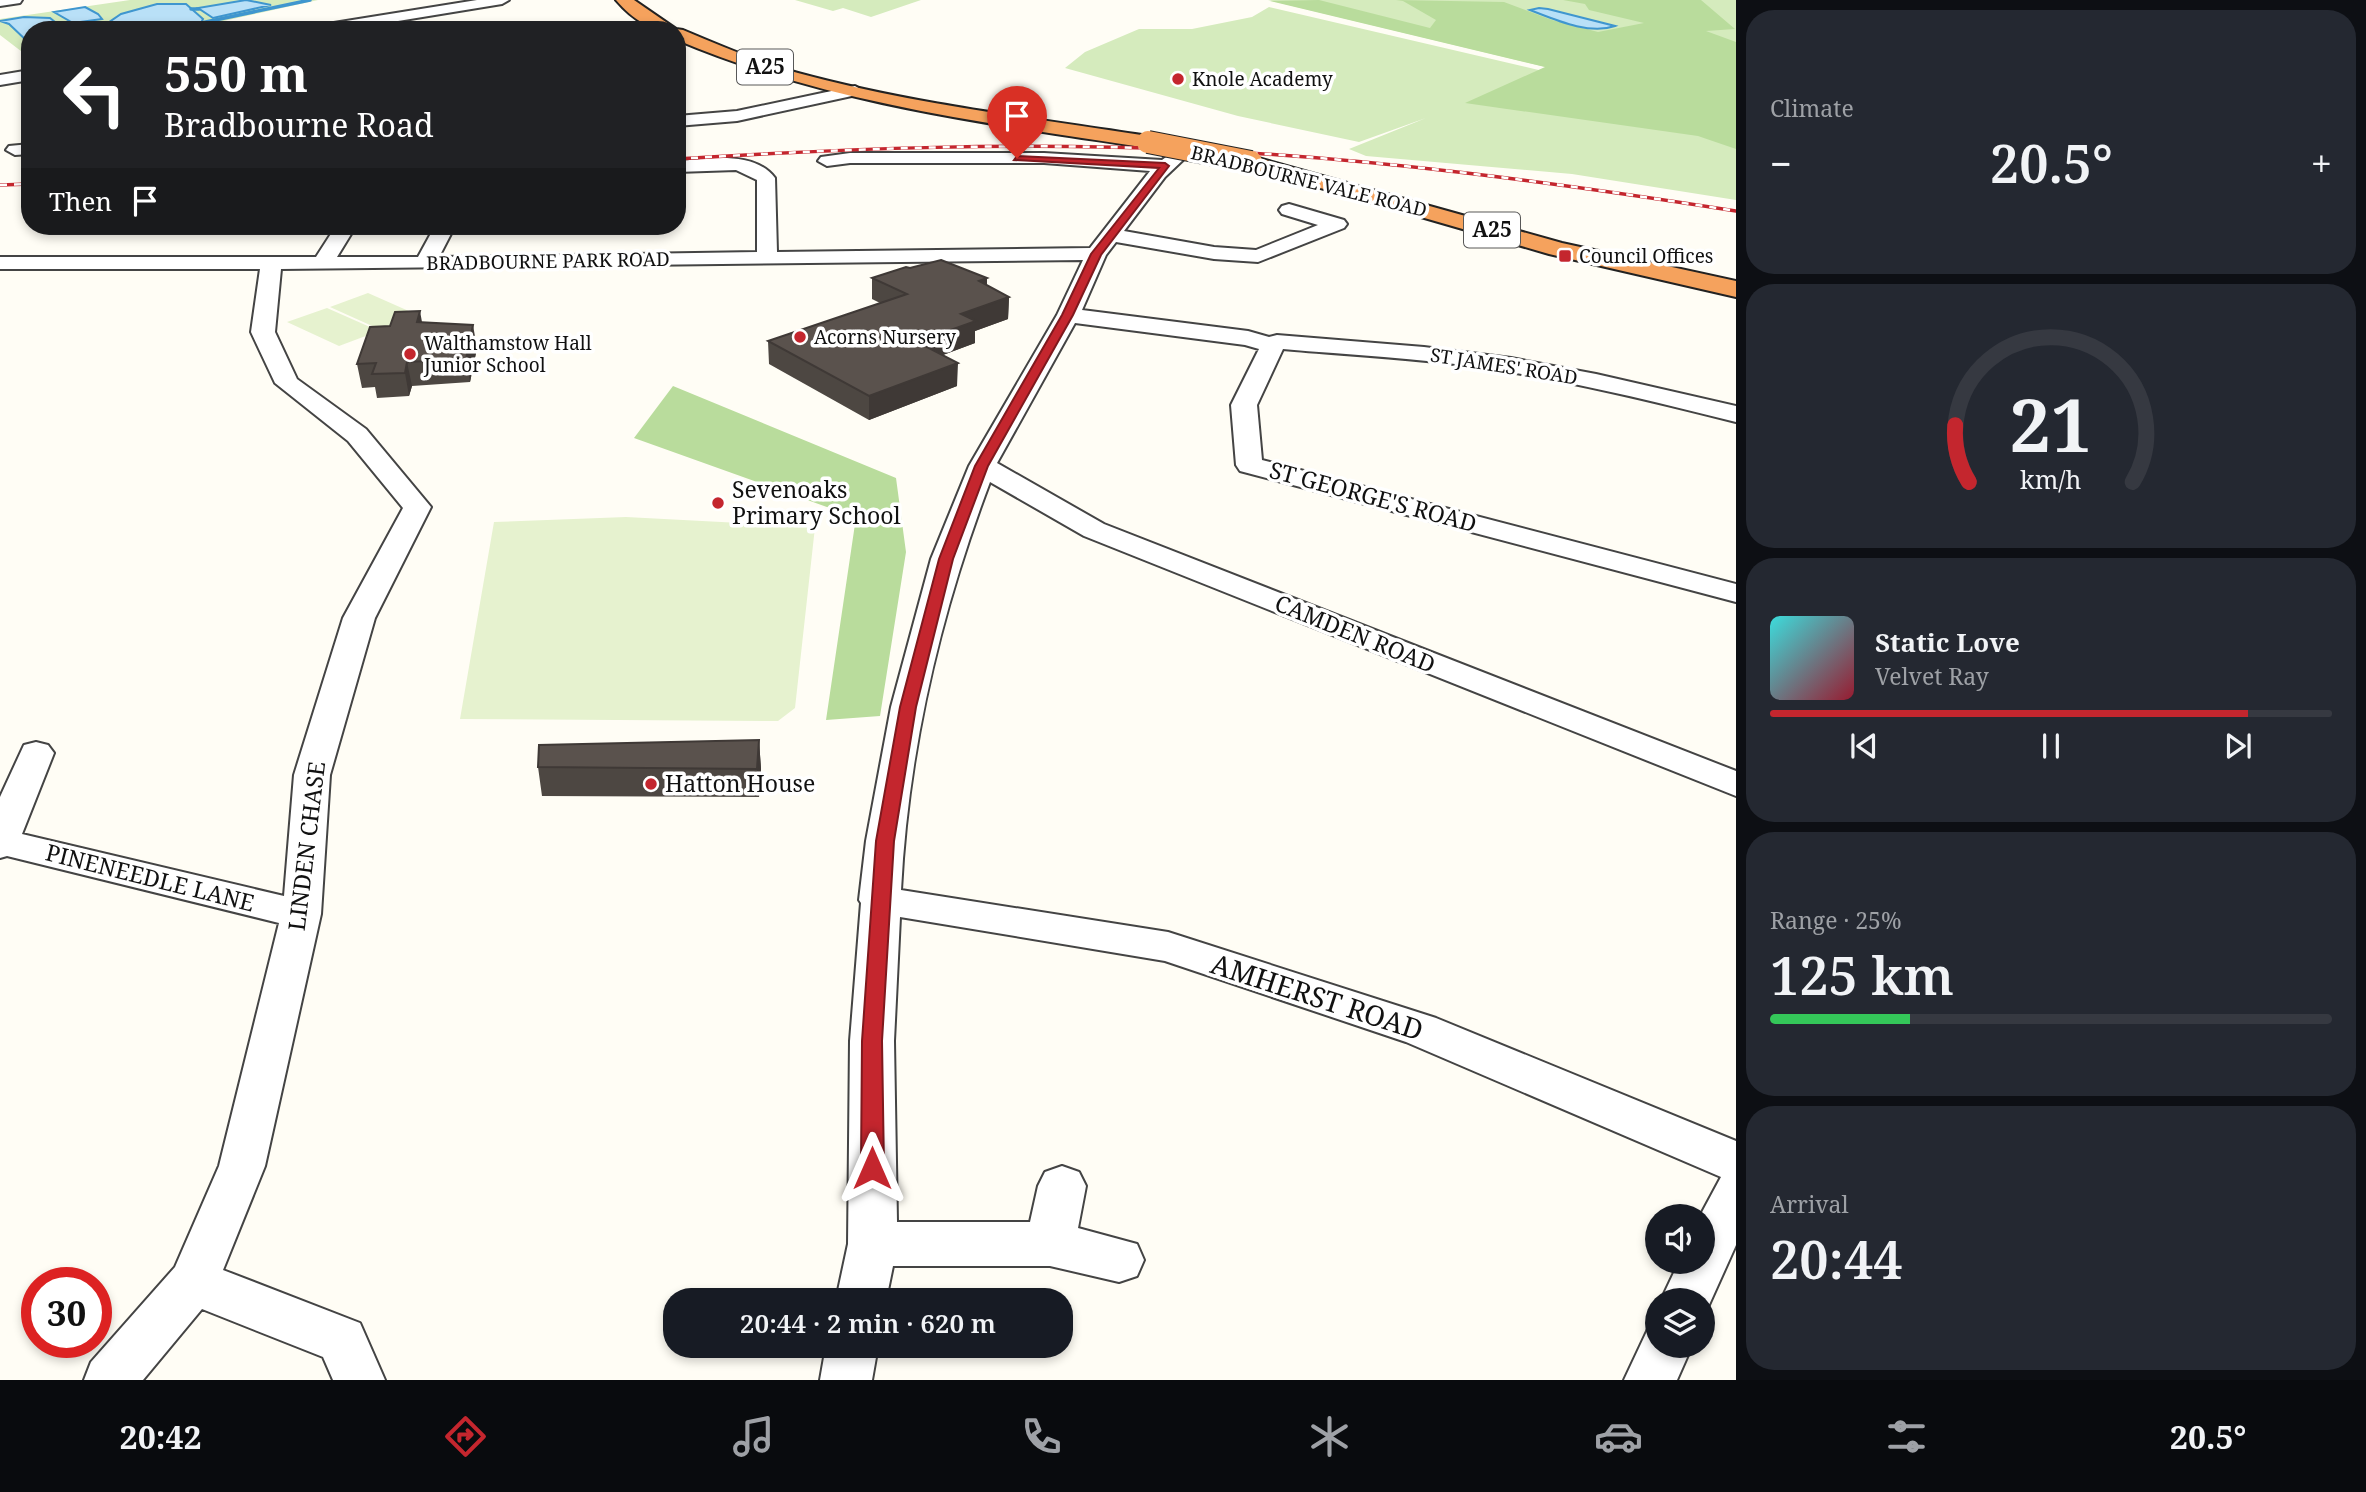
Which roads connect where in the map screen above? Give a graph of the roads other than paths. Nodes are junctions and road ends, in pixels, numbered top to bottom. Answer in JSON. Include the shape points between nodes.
{"nodes":[{"id":1,"x":15,"y":0,"type":"edge"},
{"id":2,"x":392,"y":0,"type":"edge"},
{"id":3,"x":502,"y":0,"type":"edge"},
{"id":4,"x":624,"y":0,"type":"edge"},
{"id":5,"x":0,"y":2,"type":"edge"},
{"id":6,"x":422,"y":13,"type":"junction"},
{"id":7,"x":376,"y":21,"type":"edge"},
{"id":8,"x":651,"y":21,"type":"edge"},
{"id":9,"x":686,"y":38,"type":"edge"},
{"id":10,"x":21,"y":76,"type":"edge"},
{"id":11,"x":0,"y":80,"type":"edge"},
{"id":12,"x":855,"y":91,"type":"junction"},
{"id":13,"x":686,"y":120,"type":"edge"},
{"id":14,"x":827,"y":161,"type":"dead end"},
{"id":15,"x":686,"y":167,"type":"edge"},
{"id":16,"x":1289,"y":209,"type":"dead end"},
{"id":17,"x":340,"y":235,"type":"edge"},
{"id":18,"x":441,"y":235,"type":"edge"},
{"id":19,"x":1111,"y":235,"type":"junction"},
{"id":20,"x":1096,"y":254,"type":"junction"},
{"id":21,"x":767,"y":259,"type":"junction"},
{"id":22,"x":0,"y":263,"type":"edge"},
{"id":23,"x":323,"y":263,"type":"junction"},
{"id":24,"x":425,"y":263,"type":"junction"},
{"id":25,"x":271,"y":264,"type":"junction"},
{"id":26,"x":1736,"y":289,"type":"edge"},
{"id":27,"x":1068,"y":315,"type":"junction"},
{"id":28,"x":1268,"y":344,"type":"junction"},
{"id":29,"x":1736,"y":414,"type":"edge"},
{"id":30,"x":982,"y":466,"type":"junction"},
{"id":31,"x":1736,"y":593,"type":"edge"},
{"id":32,"x":36,"y":753,"type":"dead end"},
{"id":33,"x":1736,"y":784,"type":"edge"},
{"id":34,"x":0,"y":843,"type":"edge"},
{"id":35,"x":879,"y":900,"type":"junction"},
{"id":36,"x":301,"y":914,"type":"junction"},
{"id":37,"x":1736,"y":1162,"type":"edge"},
{"id":38,"x":1062,"y":1186,"type":"dead end"},
{"id":39,"x":1736,"y":1192,"type":"edge"},
{"id":40,"x":873,"y":1244,"type":"junction"},
{"id":41,"x":1050,"y":1244,"type":"junction"},
{"id":42,"x":1118,"y":1260,"type":"dead end"},
{"id":43,"x":192,"y":1282,"type":"junction"},
{"id":44,"x":864,"y":1288,"type":"edge"},
{"id":45,"x":1692,"y":1288,"type":"edge"},
{"id":46,"x":850,"y":1358,"type":"edge"},
{"id":47,"x":1660,"y":1358,"type":"edge"},
{"id":48,"x":110,"y":1380,"type":"edge"},
{"id":49,"x":359,"y":1380,"type":"edge"},
{"id":50,"x":846,"y":1380,"type":"edge"},
{"id":51,"x":1650,"y":1380,"type":"edge"}],
"edges":[{"from":1,"to":5,"type":"street"},
{"from":2,"to":6,"type":"street"},
{"from":3,"to":6,"type":"street"},
{"from":4,"to":8,"type":"highway"},
{"from":6,"to":7,"type":"street"},
{"from":9,"to":12,"type":"highway","name":"BRADBOURNE VALE ROAD","number":"A25","via":[[737,58]]},
{"from":10,"to":11,"type":"street"},
{"from":12,"to":13,"type":"street","via":[[737,116]]},
{"from":12,"to":26,"type":"highway","name":"BRADBOURNE VALE ROAD","number":"A25","bridge":true,"via":[[1251,162],[1557,249]]},
{"from":14,"to":19,"type":"street","via":[[1044,158],[1170,162]]},
{"from":15,"to":21,"type":"street","via":[[728,165],[766,178]]},
{"from":16,"to":19,"type":"street","via":[[1337,224],[1258,256]]},
{"from":17,"to":23,"type":"street"},
{"from":18,"to":24,"type":"street"},
{"from":19,"to":20,"type":"street"},
{"from":20,"to":21,"type":"street","name":"BRADBOURNE PARK ROAD"},
{"from":20,"to":27,"type":"street"},
{"from":21,"to":24,"type":"street","name":"BRADBOURNE PARK ROAD"},
{"from":22,"to":25,"type":"street","name":"BRADBOURNE PARK ROAD"},
{"from":23,"to":24,"type":"street","name":"BRADBOURNE PARK ROAD"},
{"from":23,"to":25,"type":"street","name":"BRADBOURNE PARK ROAD"},
{"from":25,"to":36,"type":"street","name":"LINDEN CHASE","via":[[263,332],[286,383],[357,435],[417,506],[359,618],[312,775]]},
{"from":27,"to":28,"type":"street"},
{"from":27,"to":30,"type":"street"},
{"from":28,"to":29,"type":"street","name":"ST JAMES' ROAD","via":[[1511,365]]},
{"from":28,"to":31,"type":"street","name":"ST GEORGE'S ROAD","via":[[1271,349],[1244,405],[1249,465]]},
{"from":30,"to":33,"type":"street","name":"CAMDEN ROAD","via":[[1094,530]]},
{"from":30,"to":35,"type":"street","via":[[946,559],[908,707]]},
{"from":32,"to":34,"type":"street"},
{"from":34,"to":36,"type":"street","name":"PINENEEDLE LANE"},
{"from":35,"to":37,"type":"street","name":"AMHERST ROAD","via":[[1168,947],[1420,1030]]},
{"from":35,"to":40,"type":"street","via":[[872,1041]]},
{"from":36,"to":43,"type":"street","name":"LINDEN CHASE","via":[[242,1166]]},
{"from":38,"to":41,"type":"street"},
{"from":39,"to":45,"type":"street"},
{"from":40,"to":41,"type":"street"},
{"from":40,"to":44,"type":"street"},
{"from":41,"to":42,"type":"street"},
{"from":43,"to":48,"type":"street","name":"LINDEN CHASE"},
{"from":43,"to":49,"type":"street","via":[[342,1340]]},
{"from":46,"to":50,"type":"street"},
{"from":47,"to":51,"type":"street"}]}
